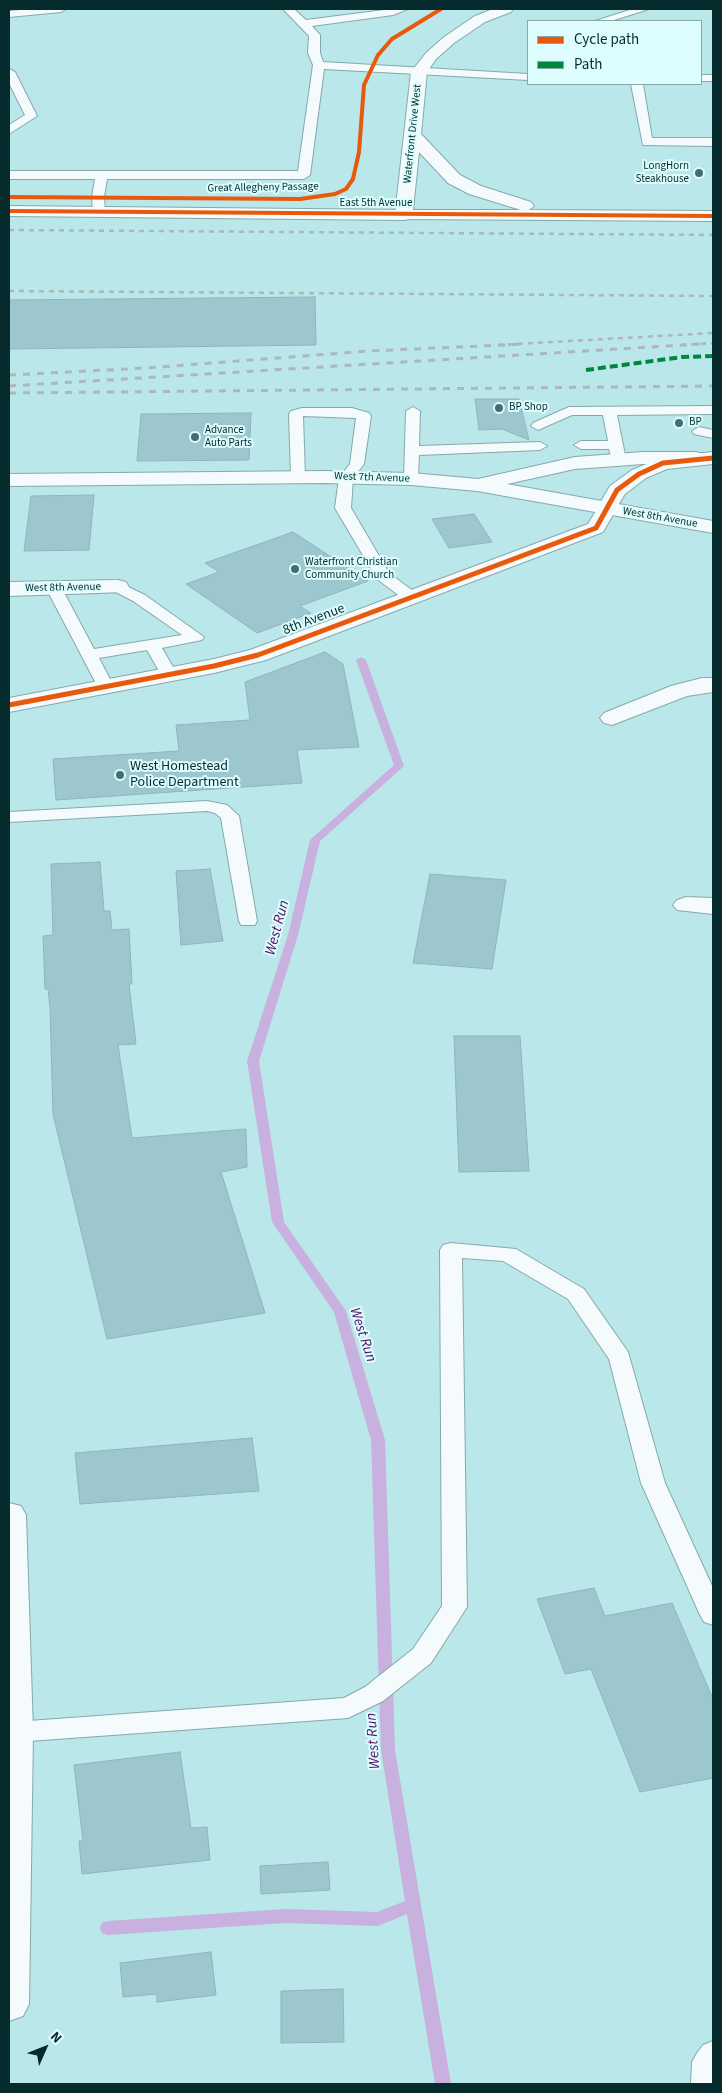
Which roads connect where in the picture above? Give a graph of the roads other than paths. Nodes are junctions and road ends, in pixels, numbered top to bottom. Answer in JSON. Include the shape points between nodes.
{"nodes":[{"id":1,"x":61,"y":9,"type":"edge"},
{"id":2,"x":288,"y":9,"type":"edge"},
{"id":3,"x":403,"y":9,"type":"edge"},
{"id":4,"x":506,"y":9,"type":"edge"},
{"id":5,"x":644,"y":9,"type":"edge"},
{"id":6,"x":9,"y":14,"type":"edge"},
{"id":7,"x":604,"y":20,"type":"edge"},
{"id":8,"x":304,"y":24,"type":"junction"},
{"id":9,"x":320,"y":65,"type":"junction"},
{"id":10,"x":9,"y":72,"type":"edge"},
{"id":11,"x":419,"y":72,"type":"junction"},
{"id":12,"x":527,"y":77,"type":"edge"},
{"id":13,"x":637,"y":85,"type":"edge"},
{"id":14,"x":9,"y":130,"type":"edge"},
{"id":15,"x":412,"y":135,"type":"junction"},
{"id":16,"x":713,"y":142,"type":"edge"},
{"id":17,"x":9,"y":175,"type":"edge"},
{"id":18,"x":102,"y":175,"type":"junction"},
{"id":19,"x":9,"y":211,"type":"edge"},
{"id":20,"x":99,"y":212,"type":"junction"},
{"id":21,"x":404,"y":215,"type":"junction"},
{"id":22,"x":581,"y":216,"type":"junction"},
{"id":23,"x":713,"y":216,"type":"edge"},
{"id":24,"x":413,"y":411,"type":"dead end"},
{"id":25,"x":609,"y":411,"type":"junction"},
{"id":26,"x":712,"y":412,"type":"edge"},
{"id":27,"x":538,"y":426,"type":"dead end"},
{"id":28,"x":581,"y":445,"type":"dead end"},
{"id":29,"x":540,"y":446,"type":"dead end"},
{"id":30,"x":413,"y":451,"type":"junction"},
{"id":31,"x":617,"y":453,"type":"junction"},
{"id":32,"x":705,"y":458,"type":"edge"},
{"id":33,"x":298,"y":478,"type":"junction"},
{"id":34,"x":346,"y":478,"type":"junction"},
{"id":35,"x":411,"y":479,"type":"junction"},
{"id":36,"x":9,"y":480,"type":"edge"},
{"id":37,"x":477,"y":485,"type":"junction"},
{"id":38,"x":607,"y":508,"type":"junction"},
{"id":39,"x":713,"y":527,"type":"edge"},
{"id":40,"x":118,"y":587,"type":"joint"},
{"id":41,"x":54,"y":588,"type":"junction"},
{"id":42,"x":9,"y":589,"type":"edge"},
{"id":43,"x":411,"y":597,"type":"junction"},
{"id":44,"x":152,"y":645,"type":"junction"},
{"id":45,"x":89,"y":655,"type":"junction"},
{"id":46,"x":169,"y":674,"type":"junction"},
{"id":47,"x":713,"y":685,"type":"edge"},
{"id":48,"x":106,"y":686,"type":"junction"},
{"id":49,"x":9,"y":705,"type":"edge"},
{"id":50,"x":612,"y":718,"type":"dead end"},
{"id":51,"x":9,"y":817,"type":"edge"},
{"id":52,"x":686,"y":906,"type":"dead end"},
{"id":53,"x":713,"y":906,"type":"edge"},
{"id":54,"x":248,"y":920,"type":"dead end"},
{"id":55,"x":9,"y":1515,"type":"edge"},
{"id":56,"x":713,"y":1614,"type":"edge"},
{"id":57,"x":14,"y":1732,"type":"junction"},
{"id":58,"x":9,"y":2004,"type":"edge"},
{"id":59,"x":713,"y":2054,"type":"edge"},
{"id":60,"x":706,"y":2084,"type":"edge"}],
"edges":[{"from":1,"to":6,"type":"lane"},
{"from":2,"to":8,"type":"lane"},
{"from":3,"to":8,"type":"lane"},
{"from":4,"to":11,"type":"street","name":"Waterfront Drive West","via":[[480,19],[449,40]]},
{"from":5,"to":7,"type":"lane"},
{"from":8,"to":9,"type":"lane","via":[[314,36],[314,53]]},
{"from":9,"to":11,"type":"lane"},
{"from":9,"to":18,"type":"lane","via":[[304,175]]},
{"from":10,"to":14,"type":"lane","via":[[31,116]]},
{"from":11,"to":12,"type":"lane"},
{"from":11,"to":15,"type":"street","name":"Waterfront Drive West"},
{"from":13,"to":16,"type":"lane","via":[[647,142]]},
{"from":15,"to":21,"type":"street","name":"Waterfront Drive West"},
{"from":15,"to":22,"type":"street","via":[[454,179],[475,190],[508,202]]},
{"from":17,"to":18,"type":"lane"},
{"from":18,"to":20,"type":"lane"},
{"from":19,"to":20,"type":"street","name":"East 5th Avenue"},
{"from":20,"to":21,"type":"street","name":"East 5th Avenue"},
{"from":21,"to":22,"type":"street","name":"East 5th Avenue"},
{"from":22,"to":23,"type":"street","name":"East 5th Avenue"},
{"from":24,"to":30,"type":"lane"},
{"from":25,"to":26,"type":"lane"},
{"from":25,"to":27,"type":"lane","via":[[569,411]]},
{"from":25,"to":31,"type":"lane"},
{"from":28,"to":31,"type":"lane"},
{"from":29,"to":30,"type":"lane","via":[[520,442]]},
{"from":30,"to":35,"type":"lane"},
{"from":31,"to":32,"type":"street"},
{"from":31,"to":37,"type":"street"},
{"from":32,"to":38,"type":"street","via":[[663,463],[639,474],[616,490]]},
{"from":33,"to":34,"type":"street","name":"West 7th Avenue"},
{"from":33,"to":34,"type":"lane","via":[[296,414],[352,412],[364,416],[362,444],[358,464]]},
{"from":33,"to":36,"type":"street","name":"West 7th Avenue"},
{"from":34,"to":35,"type":"street","name":"West 7th Avenue"},
{"from":34,"to":43,"type":"lane","via":[[343,508],[383,576]]},
{"from":35,"to":37,"type":"street","name":"West 7th Avenue"},
{"from":37,"to":38,"type":"street","name":"West 7th Avenue"},
{"from":38,"to":39,"type":"street","name":"West 8th Avenue"},
{"from":38,"to":43,"type":"street","name":"8th Avenue","via":[[596,528]]},
{"from":40,"to":41,"type":"street","name":"West 8th Avenue"},
{"from":40,"to":44,"type":"lane","via":[[196,637]]},
{"from":41,"to":42,"type":"street","name":"West 8th Avenue"},
{"from":41,"to":45,"type":"lane"},
{"from":43,"to":46,"type":"street","name":"8th Avenue","via":[[258,655]]},
{"from":44,"to":45,"type":"lane"},
{"from":44,"to":46,"type":"lane"},
{"from":45,"to":48,"type":"lane"},
{"from":46,"to":48,"type":"street","name":"8th Avenue"},
{"from":47,"to":50,"type":"street","via":[[679,691]]},
{"from":48,"to":49,"type":"street","name":"8th Avenue"},
{"from":51,"to":54,"type":"lane","via":[[207,806],[221,809],[230,816]]},
{"from":52,"to":53,"type":"street"},
{"from":55,"to":57,"type":"street"},
{"from":56,"to":57,"type":"lane","via":[[654,1483],[620,1358],[576,1294],[508,1254],[451,1250],[455,1607],[422,1656],[374,1694],[348,1708]]},
{"from":57,"to":58,"type":"street"},
{"from":59,"to":60,"type":"lane","via":[[707,2062]]}]}
